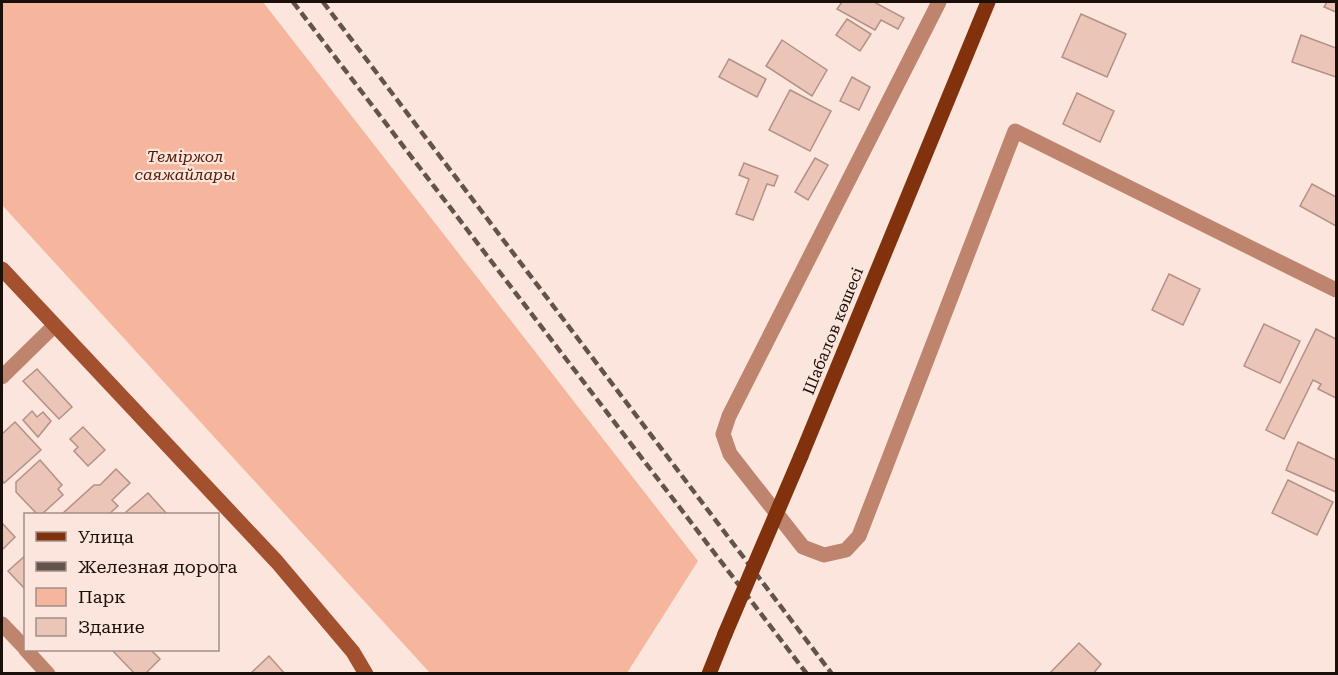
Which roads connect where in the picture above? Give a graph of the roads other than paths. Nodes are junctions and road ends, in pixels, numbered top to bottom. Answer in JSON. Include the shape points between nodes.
{"nodes":[{"id":1,"x":939,"y":2,"type":"edge"},
{"id":2,"x":988,"y":2,"type":"edge"},
{"id":3,"x":2,"y":269,"type":"edge"},
{"id":4,"x":1336,"y":290,"type":"edge"},
{"id":5,"x":54,"y":326,"type":"junction"},
{"id":6,"x":2,"y":377,"type":"edge"},
{"id":7,"x":2,"y":624,"type":"edge"},
{"id":8,"x":24,"y":647,"type":"edge"},
{"id":9,"x":28,"y":651,"type":"edge"},
{"id":10,"x":48,"y":674,"type":"edge"},
{"id":11,"x":366,"y":674,"type":"edge"},
{"id":12,"x":709,"y":674,"type":"edge"}],
"edges":[{"from":1,"to":4,"type":"street","via":[[723,434],[730,454],[803,547],[824,555],[846,550],[859,536],[1015,131]]},
{"from":2,"to":12,"type":"main road","name":"Шабалов көшесі","bridge":true},
{"from":3,"to":5,"type":"main road"},
{"from":5,"to":6,"type":"street"},
{"from":5,"to":11,"type":"main road","via":[[277,562],[353,652]]},
{"from":7,"to":8,"type":"street"},
{"from":9,"to":10,"type":"street"}]}
